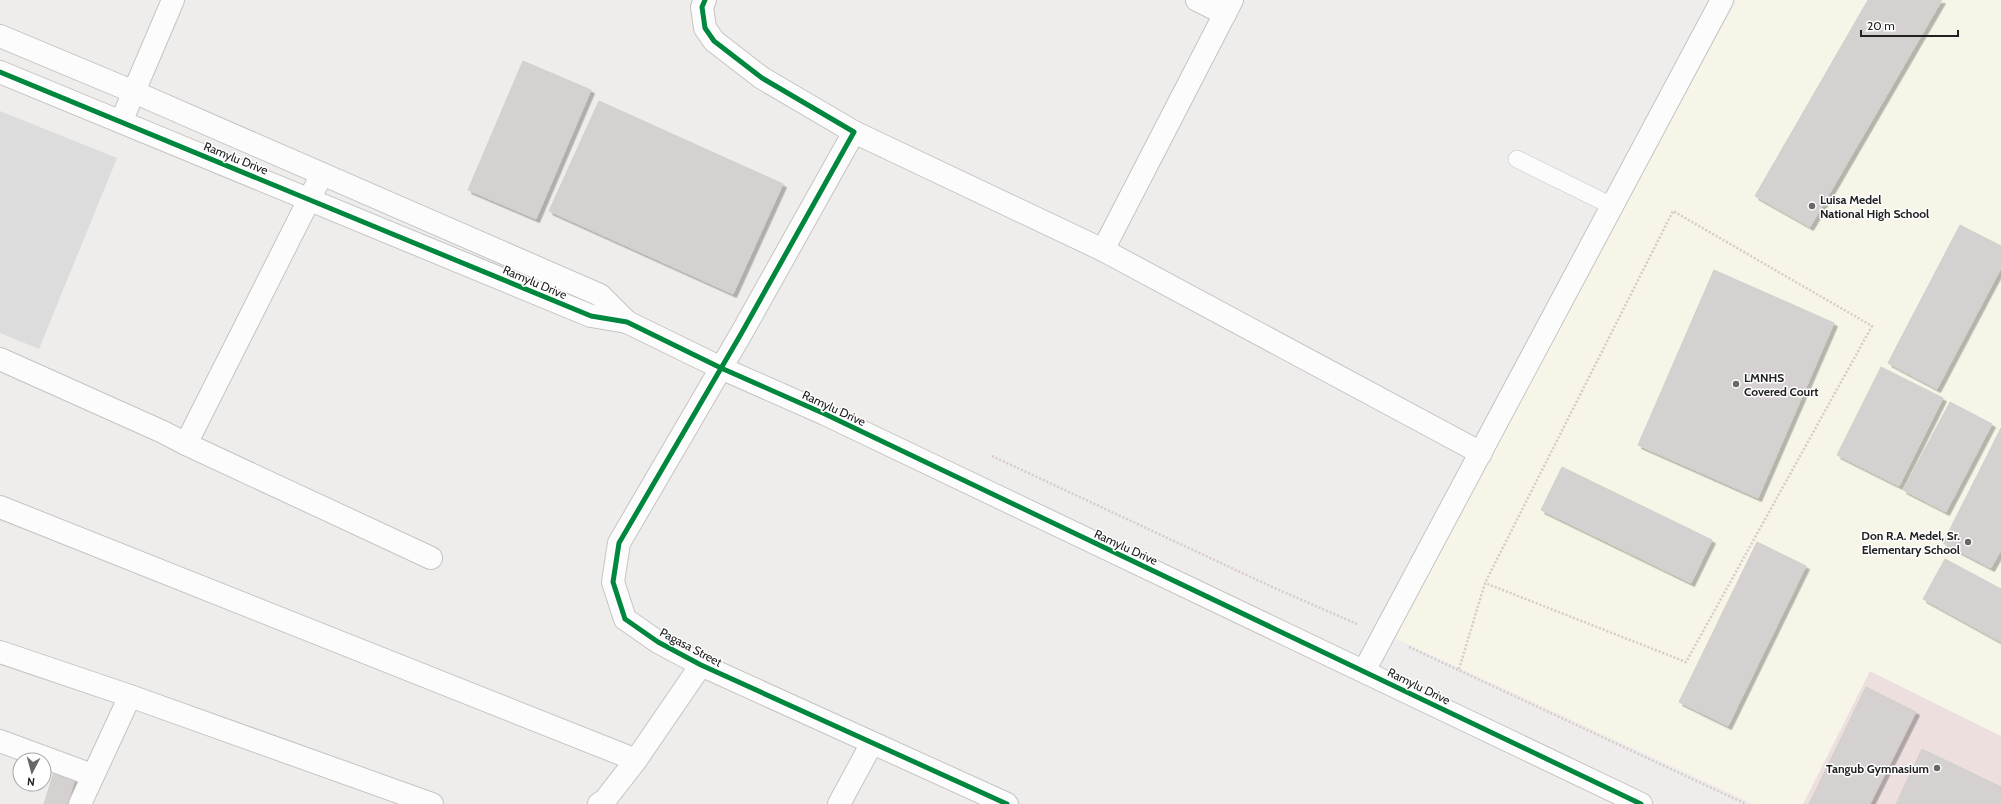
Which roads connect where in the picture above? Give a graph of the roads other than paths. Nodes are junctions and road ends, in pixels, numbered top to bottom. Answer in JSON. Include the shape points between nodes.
{"nodes":[{"id":1,"x":174,"y":0,"type":"edge"},
{"id":2,"x":705,"y":0,"type":"edge"},
{"id":3,"x":1197,"y":0,"type":"edge"},
{"id":4,"x":1722,"y":0,"type":"edge"},
{"id":5,"x":1229,"y":7,"type":"edge"},
{"id":6,"x":0,"y":36,"type":"edge"},
{"id":7,"x":0,"y":72,"type":"edge"},
{"id":8,"x":134,"y":92,"type":"junction"},
{"id":9,"x":121,"y":122,"type":"junction"},
{"id":10,"x":854,"y":132,"type":"junction"},
{"id":11,"x":1517,"y":159,"type":"dead end"},
{"id":12,"x":322,"y":174,"type":"junction"},
{"id":13,"x":310,"y":200,"type":"junction"},
{"id":14,"x":1612,"y":206,"type":"junction"},
{"id":15,"x":1103,"y":250,"type":"junction"},
{"id":16,"x":627,"y":322,"type":"junction"},
{"id":17,"x":0,"y":359,"type":"edge"},
{"id":18,"x":721,"y":368,"type":"junction"},
{"id":19,"x":186,"y":444,"type":"junction"},
{"id":20,"x":1481,"y":454,"type":"junction"},
{"id":21,"x":0,"y":507,"type":"edge"},
{"id":22,"x":431,"y":558,"type":"dead end"},
{"id":23,"x":0,"y":652,"type":"edge"},
{"id":24,"x":701,"y":665,"type":"junction"},
{"id":25,"x":1364,"y":671,"type":"junction"},
{"id":26,"x":130,"y":696,"type":"junction"},
{"id":27,"x":0,"y":741,"type":"edge"},
{"id":28,"x":872,"y":743,"type":"junction"},
{"id":29,"x":636,"y":760,"type":"junction"},
{"id":30,"x":92,"y":775,"type":"junction"},
{"id":31,"x":80,"y":804,"type":"edge"},
{"id":32,"x":432,"y":804,"type":"edge"},
{"id":33,"x":599,"y":804,"type":"edge"},
{"id":34,"x":839,"y":804,"type":"edge"},
{"id":35,"x":1007,"y":804,"type":"edge"},
{"id":36,"x":1641,"y":804,"type":"edge"}],
"edges":[{"from":1,"to":8,"type":"street"},
{"from":2,"to":10,"type":"street","via":[[702,7],[705,28],[714,42],[762,78]]},
{"from":3,"to":5,"type":"street"},
{"from":4,"to":14,"type":"street"},
{"from":5,"to":15,"type":"street"},
{"from":6,"to":8,"type":"street","name":"Ramylu Drive"},
{"from":7,"to":9,"type":"street","name":"Ramylu Drive"},
{"from":8,"to":9,"type":"street"},
{"from":8,"to":12,"type":"street","name":"Ramylu Drive"},
{"from":9,"to":13,"type":"street","name":"Ramylu Drive"},
{"from":10,"to":15,"type":"street"},
{"from":10,"to":18,"type":"street","name":"Pagasa Street"},
{"from":11,"to":14,"type":"lane"},
{"from":12,"to":13,"type":"street"},
{"from":12,"to":16,"type":"street","name":"Ramylu Drive","via":[[600,295]]},
{"from":13,"to":16,"type":"street","name":"Ramylu Drive","via":[[591,316]]},
{"from":13,"to":19,"type":"street"},
{"from":14,"to":20,"type":"street"},
{"from":15,"to":20,"type":"street"},
{"from":16,"to":18,"type":"street","name":"Ramylu Drive"},
{"from":17,"to":19,"type":"street"},
{"from":18,"to":24,"type":"street","name":"Pagasa Street","via":[[619,543],[612,582],[625,619],[658,642]]},
{"from":18,"to":25,"type":"street","name":"Ramylu Drive","via":[[826,414]]},
{"from":19,"to":22,"type":"street"},
{"from":20,"to":25,"type":"street"},
{"from":21,"to":29,"type":"street"},
{"from":23,"to":26,"type":"street"},
{"from":24,"to":28,"type":"street","name":"Pagasa Street"},
{"from":24,"to":29,"type":"street"},
{"from":25,"to":36,"type":"street","name":"Ramylu Drive"},
{"from":26,"to":30,"type":"street"},
{"from":26,"to":32,"type":"street"},
{"from":27,"to":30,"type":"street"},
{"from":28,"to":34,"type":"street"},
{"from":28,"to":35,"type":"street","name":"Pagasa Street"},
{"from":29,"to":33,"type":"street"},
{"from":30,"to":31,"type":"street"}]}
